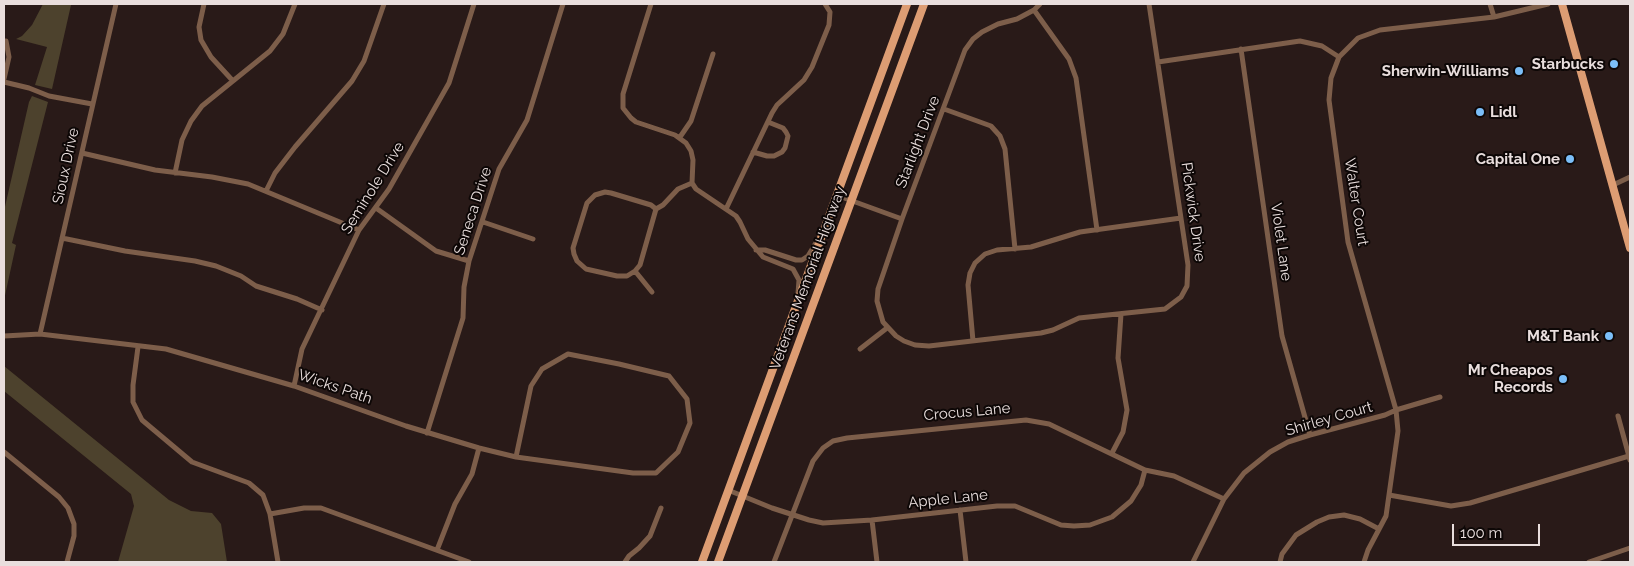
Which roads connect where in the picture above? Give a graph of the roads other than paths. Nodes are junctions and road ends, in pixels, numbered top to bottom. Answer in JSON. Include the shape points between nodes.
{"nodes":[{"id":1,"x":116,"y":4,"type":"edge"},
{"id":2,"x":204,"y":4,"type":"edge"},
{"id":3,"x":295,"y":4,"type":"edge"},
{"id":4,"x":384,"y":4,"type":"edge"},
{"id":5,"x":474,"y":4,"type":"edge"},
{"id":6,"x":563,"y":4,"type":"edge"},
{"id":7,"x":652,"y":4,"type":"edge"},
{"id":8,"x":825,"y":4,"type":"edge"},
{"id":9,"x":907,"y":4,"type":"edge"},
{"id":10,"x":924,"y":4,"type":"edge"},
{"id":11,"x":1040,"y":4,"type":"edge"},
{"id":12,"x":1149,"y":4,"type":"edge"},
{"id":13,"x":1490,"y":4,"type":"edge"},
{"id":14,"x":1548,"y":4,"type":"edge"},
{"id":15,"x":1562,"y":4,"type":"edge"},
{"id":16,"x":1034,"y":10,"type":"junction"},
{"id":17,"x":1494,"y":17,"type":"junction"},
{"id":18,"x":6,"y":41,"type":"dead end"},
{"id":19,"x":1241,"y":49,"type":"junction"},
{"id":20,"x":713,"y":54,"type":"dead end"},
{"id":21,"x":1339,"y":57,"type":"junction"},
{"id":22,"x":1158,"y":62,"type":"junction"},
{"id":23,"x":4,"y":81,"type":"edge"},
{"id":24,"x":233,"y":81,"type":"junction"},
{"id":25,"x":92,"y":104,"type":"junction"},
{"id":26,"x":944,"y":109,"type":"junction"},
{"id":27,"x":768,"y":122,"type":"junction"},
{"id":28,"x":680,"y":137,"type":"junction"},
{"id":29,"x":753,"y":152,"type":"junction"},
{"id":30,"x":82,"y":153,"type":"junction"},
{"id":31,"x":174,"y":173,"type":"junction"},
{"id":32,"x":1630,"y":177,"type":"edge"},
{"id":33,"x":692,"y":183,"type":"junction"},
{"id":34,"x":1613,"y":185,"type":"junction"},
{"id":35,"x":266,"y":191,"type":"junction"},
{"id":36,"x":836,"y":195,"type":"junction"},
{"id":37,"x":851,"y":200,"type":"junction"},
{"id":38,"x":376,"y":208,"type":"junction"},
{"id":39,"x":656,"y":209,"type":"junction"},
{"id":40,"x":726,"y":209,"type":"junction"},
{"id":41,"x":1181,"y":218,"type":"junction"},
{"id":42,"x":902,"y":219,"type":"junction"},
{"id":43,"x":483,"y":222,"type":"junction"},
{"id":44,"x":826,"y":226,"type":"junction"},
{"id":45,"x":359,"y":230,"type":"junction"},
{"id":46,"x":1097,"y":230,"type":"junction"},
{"id":47,"x":62,"y":238,"type":"junction"},
{"id":48,"x":533,"y":238,"type":"dead end"},
{"id":49,"x":1630,"y":248,"type":"edge"},
{"id":50,"x":1015,"y":249,"type":"junction"},
{"id":51,"x":756,"y":250,"type":"junction"},
{"id":52,"x":469,"y":261,"type":"junction"},
{"id":53,"x":635,"y":272,"type":"junction"},
{"id":54,"x":652,"y":292,"type":"dead end"},
{"id":55,"x":796,"y":305,"type":"junction"},
{"id":56,"x":322,"y":310,"type":"junction"},
{"id":57,"x":1121,"y":314,"type":"junction"},
{"id":58,"x":887,"y":328,"type":"junction"},
{"id":59,"x":40,"y":334,"type":"junction"},
{"id":60,"x":4,"y":336,"type":"edge"},
{"id":61,"x":973,"y":340,"type":"junction"},
{"id":62,"x":138,"y":346,"type":"junction"},
{"id":63,"x":860,"y":349,"type":"dead end"},
{"id":64,"x":294,"y":386,"type":"junction"},
{"id":65,"x":1440,"y":397,"type":"dead end"},
{"id":66,"x":1396,"y":410,"type":"junction"},
{"id":67,"x":1618,"y":416,"type":"dead end"},
{"id":68,"x":427,"y":433,"type":"junction"},
{"id":69,"x":1310,"y":435,"type":"junction"},
{"id":70,"x":479,"y":448,"type":"junction"},
{"id":71,"x":4,"y":452,"type":"edge"},
{"id":72,"x":1112,"y":453,"type":"junction"},
{"id":73,"x":516,"y":457,"type":"junction"},
{"id":74,"x":1630,"y":458,"type":"edge"},
{"id":75,"x":1145,"y":470,"type":"junction"},
{"id":76,"x":728,"y":490,"type":"junction"},
{"id":77,"x":1390,"y":495,"type":"junction"},
{"id":78,"x":743,"y":496,"type":"junction"},
{"id":79,"x":1224,"y":499,"type":"junction"},
{"id":80,"x":661,"y":508,"type":"dead end"},
{"id":81,"x":960,"y":510,"type":"junction"},
{"id":82,"x":270,"y":514,"type":"junction"},
{"id":83,"x":792,"y":514,"type":"junction"},
{"id":84,"x":872,"y":520,"type":"junction"},
{"id":85,"x":1379,"y":529,"type":"junction"},
{"id":86,"x":1630,"y":548,"type":"edge"},
{"id":87,"x":437,"y":550,"type":"junction"},
{"id":88,"x":67,"y":562,"type":"edge"},
{"id":89,"x":278,"y":562,"type":"edge"},
{"id":90,"x":469,"y":562,"type":"edge"},
{"id":91,"x":625,"y":562,"type":"edge"},
{"id":92,"x":702,"y":562,"type":"edge"},
{"id":93,"x":718,"y":562,"type":"edge"},
{"id":94,"x":774,"y":562,"type":"edge"},
{"id":95,"x":877,"y":562,"type":"edge"},
{"id":96,"x":966,"y":562,"type":"edge"},
{"id":97,"x":1193,"y":562,"type":"edge"},
{"id":98,"x":1280,"y":562,"type":"edge"},
{"id":99,"x":1364,"y":562,"type":"edge"},
{"id":100,"x":1589,"y":562,"type":"edge"}],
"edges":[{"from":1,"to":25,"type":"street","name":"Sioux Drive"},
{"from":2,"to":24,"type":"street","via":[[199,27],[201,40],[211,57]]},
{"from":3,"to":24,"type":"street","via":[[283,34],[270,51]]},
{"from":4,"to":35,"type":"street","via":[[364,61],[352,81],[295,146]]},
{"from":5,"to":38,"type":"street","name":"Seminole Drive","via":[[449,84],[406,162]]},
{"from":6,"to":43,"type":"street","name":"Seneca Drive","via":[[527,120],[499,169]]},
{"from":7,"to":28,"type":"street","via":[[623,94],[623,108],[636,122]]},
{"from":8,"to":27,"type":"street","via":[[830,12],[829,24],[812,67],[804,80],[777,105]]},
{"from":9,"to":36,"type":"main road","name":"Veterans Memorial Highway"},
{"from":10,"to":37,"type":"main road","name":"Veterans Memorial Highway"},
{"from":11,"to":16,"type":"street","name":"Starlight Drive"},
{"from":12,"to":22,"type":"street","name":"Pickwick Drive"},
{"from":13,"to":17,"type":"street"},
{"from":14,"to":17,"type":"street","name":"Walter Court"},
{"from":15,"to":34,"type":"main road"},
{"from":16,"to":26,"type":"street","name":"Starlight Drive","via":[[998,24],[973,39],[965,50]]},
{"from":16,"to":46,"type":"street","via":[[1069,59],[1076,78]]},
{"from":17,"to":21,"type":"street","name":"Walter Court","via":[[1380,30],[1358,38]]},
{"from":18,"to":23,"type":"street","via":[[9,57]]},
{"from":19,"to":21,"type":"street","via":[[1300,40],[1322,46]]},
{"from":19,"to":22,"type":"street"},
{"from":19,"to":69,"type":"street","name":"Violet Lane","via":[[1282,336]]},
{"from":20,"to":28,"type":"street","via":[[692,120]]},
{"from":21,"to":66,"type":"street","name":"Walter Court","via":[[1331,78],[1329,100],[1348,242]]},
{"from":22,"to":41,"type":"street","name":"Pickwick Drive"},
{"from":23,"to":25,"type":"street","via":[[49,96]]},
{"from":24,"to":31,"type":"street","via":[[202,106],[191,121],[182,140]]},
{"from":25,"to":30,"type":"street","name":"Sioux Drive"},
{"from":26,"to":42,"type":"street","name":"Starlight Drive"},
{"from":26,"to":50,"type":"street","via":[[992,126],[1000,136],[1005,149]]},
{"from":27,"to":29,"type":"street"},
{"from":27,"to":29,"type":"street","via":[[786,132],[785,148],[774,156]]},
{"from":28,"to":33,"type":"street","via":[[691,151]]},
{"from":29,"to":40,"type":"street"},
{"from":30,"to":31,"type":"street"},
{"from":30,"to":47,"type":"street","name":"Sioux Drive"},
{"from":31,"to":35,"type":"street","via":[[230,180]]},
{"from":32,"to":34,"type":"street"},
{"from":33,"to":39,"type":"street","via":[[678,189]]},
{"from":33,"to":40,"type":"street","via":[[700,193]]},
{"from":34,"to":49,"type":"main road"},
{"from":35,"to":45,"type":"street"},
{"from":36,"to":37,"type":"street"},
{"from":36,"to":44,"type":"main road","name":"Veterans Memorial Highway"},
{"from":37,"to":42,"type":"street"},
{"from":37,"to":78,"type":"main road","name":"Veterans Memorial Highway"},
{"from":38,"to":45,"type":"street","name":"Seminole Drive"},
{"from":38,"to":52,"type":"street","via":[[436,251]]},
{"from":39,"to":53,"type":"street","via":[[640,265]]},
{"from":39,"to":53,"type":"street","via":[[605,192],[595,195],[587,204],[573,248],[577,261],[586,269],[617,276]]},
{"from":40,"to":51,"type":"street","via":[[736,216]]},
{"from":41,"to":46,"type":"street"},
{"from":41,"to":57,"type":"street","name":"Pickwick Drive","via":[[1189,277],[1181,297],[1165,308]]},
{"from":42,"to":58,"type":"street","name":"Starlight Drive","via":[[878,289],[879,312]]},
{"from":43,"to":48,"type":"street"},
{"from":43,"to":52,"type":"street","name":"Seneca Drive"},
{"from":44,"to":51,"type":"street","via":[[808,256],[802,260]]},
{"from":44,"to":55,"type":"main road","name":"Veterans Memorial Highway"},
{"from":45,"to":56,"type":"street","name":"Seminole Drive"},
{"from":46,"to":50,"type":"street"},
{"from":47,"to":56,"type":"street","via":[[216,266],[256,286]]},
{"from":47,"to":59,"type":"street","name":"Sioux Drive"},
{"from":50,"to":61,"type":"street","via":[[985,254],[970,273],[968,285]]},
{"from":51,"to":55,"type":"street","via":[[763,258],[797,273]]},
{"from":52,"to":68,"type":"street","name":"Seneca Drive","via":[[463,318]]},
{"from":53,"to":54,"type":"street"},
{"from":55,"to":76,"type":"main road","name":"Veterans Memorial Highway"},
{"from":56,"to":64,"type":"street","name":"Seminole Drive","via":[[302,349]]},
{"from":57,"to":61,"type":"street","name":"Pickwick Drive","via":[[1079,318],[1041,333]]},
{"from":57,"to":72,"type":"street","via":[[1118,358],[1128,410],[1124,432]]},
{"from":58,"to":61,"type":"street","name":"Pickwick Drive","via":[[896,336],[929,346]]},
{"from":58,"to":63,"type":"street"},
{"from":59,"to":60,"type":"street","name":"Wicks Path"},
{"from":59,"to":62,"type":"street","name":"Wicks Path"},
{"from":62,"to":64,"type":"street","name":"Wicks Path","via":[[166,349]]},
{"from":62,"to":82,"type":"street","via":[[133,402],[142,420],[192,462],[249,483],[264,495]]},
{"from":64,"to":68,"type":"street","name":"Wicks Path"},
{"from":65,"to":66,"type":"street","name":"Shirley Court"},
{"from":66,"to":69,"type":"street","name":"Shirley Court"},
{"from":66,"to":77,"type":"street","name":"Walter Court","via":[[1398,432]]},
{"from":67,"to":74,"type":"street"},
{"from":68,"to":70,"type":"street","name":"Wicks Path"},
{"from":69,"to":79,"type":"street","name":"Shirley Court","via":[[1270,452],[1244,473]]},
{"from":70,"to":73,"type":"street","name":"Wicks Path"},
{"from":70,"to":87,"type":"street","via":[[472,474],[455,504]]},
{"from":71,"to":88,"type":"street","via":[[68,508],[74,524],[74,536]]},
{"from":72,"to":75,"type":"street","name":"Crocus Lane"},
{"from":72,"to":83,"type":"street","name":"Crocus Lane","via":[[1049,424],[1026,420],[846,438],[833,441],[813,461]]},
{"from":73,"to":73,"type":"street","name":"Wicks Path","via":[[656,474],[678,452],[690,422],[687,399],[669,376],[568,354],[542,369],[531,386]]},
{"from":74,"to":77,"type":"street","via":[[1451,506]]},
{"from":75,"to":79,"type":"street","name":"Crocus Lane","via":[[1174,476]]},
{"from":75,"to":81,"type":"street","name":"Apple Lane","via":[[1141,485],[1131,501],[1112,517],[1090,524],[1061,525],[1015,506]]},
{"from":76,"to":78,"type":"street","name":"Apple Lane"},
{"from":76,"to":92,"type":"main road","name":"Veterans Memorial Highway"},
{"from":77,"to":85,"type":"street","name":"Walter Court","via":[[1386,516]]},
{"from":78,"to":83,"type":"street","name":"Apple Lane"},
{"from":78,"to":93,"type":"main road","name":"Veterans Memorial Highway"},
{"from":79,"to":97,"type":"street","name":"Shirley Court"},
{"from":80,"to":91,"type":"street","via":[[650,536]]},
{"from":81,"to":84,"type":"street","name":"Apple Lane"},
{"from":81,"to":96,"type":"street"},
{"from":82,"to":87,"type":"street","via":[[321,508]]},
{"from":82,"to":89,"type":"street"},
{"from":83,"to":84,"type":"street","name":"Apple Lane","via":[[823,523]]},
{"from":83,"to":94,"type":"street","name":"Crocus Lane"},
{"from":84,"to":95,"type":"street"},
{"from":85,"to":98,"type":"street","via":[[1344,515],[1329,517],[1296,536]]},
{"from":85,"to":99,"type":"street","name":"Walter Court"},
{"from":86,"to":100,"type":"street"},
{"from":87,"to":90,"type":"street"}]}
